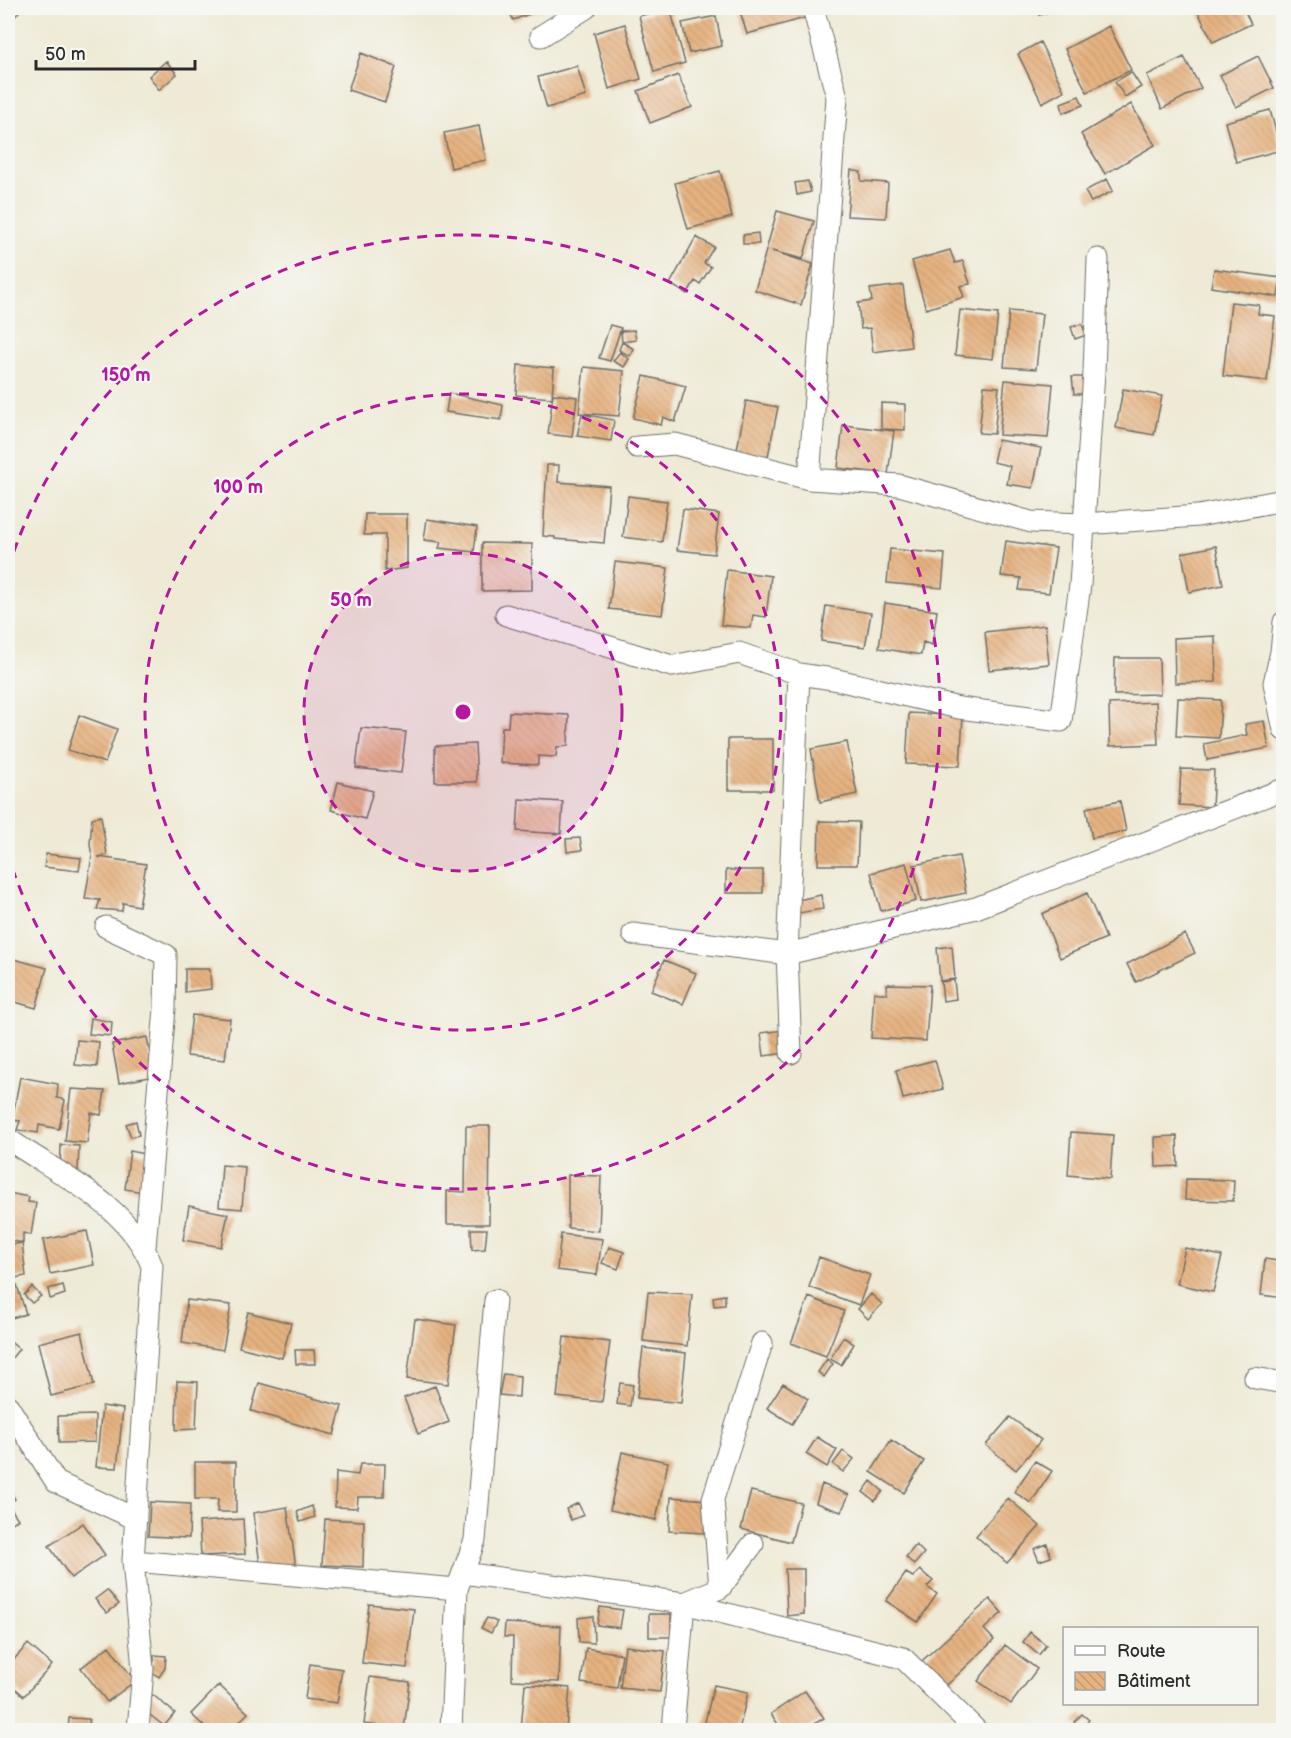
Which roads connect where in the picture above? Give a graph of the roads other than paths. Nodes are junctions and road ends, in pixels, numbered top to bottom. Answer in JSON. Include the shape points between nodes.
{"nodes":[{"id":1,"x":586,"y":8,"type":"edge"},
{"id":2,"x":813,"y":8,"type":"edge"},
{"id":3,"x":541,"y":36,"type":"dead end"},
{"id":4,"x":1098,"y":259,"type":"dead end"},
{"id":5,"x":637,"y":447,"type":"dead end"},
{"id":6,"x":809,"y":479,"type":"junction"},
{"id":7,"x":1284,"y":500,"type":"edge"},
{"id":8,"x":1084,"y":524,"type":"junction"},
{"id":9,"x":506,"y":615,"type":"dead end"},
{"id":10,"x":1284,"y":622,"type":"edge"},
{"id":11,"x":799,"y":674,"type":"junction"},
{"id":12,"x":1284,"y":730,"type":"edge"},
{"id":13,"x":1284,"y":789,"type":"edge"},
{"id":14,"x":106,"y":927,"type":"dead end"},
{"id":15,"x":633,"y":934,"type":"dead end"},
{"id":16,"x":787,"y":954,"type":"junction"},
{"id":17,"x":791,"y":1053,"type":"dead end"},
{"id":18,"x":8,"y":1139,"type":"edge"},
{"id":19,"x":145,"y":1247,"type":"junction"},
{"id":20,"x":495,"y":1299,"type":"dead end"},
{"id":21,"x":762,"y":1344,"type":"dead end"},
{"id":22,"x":1255,"y":1378,"type":"dead end"},
{"id":23,"x":1284,"y":1383,"type":"edge"},
{"id":24,"x":8,"y":1406,"type":"edge"},
{"id":25,"x":136,"y":1519,"type":"junction"},
{"id":26,"x":753,"y":1544,"type":"dead end"},
{"id":27,"x":133,"y":1561,"type":"junction"},
{"id":28,"x":460,"y":1581,"type":"junction"},
{"id":29,"x":720,"y":1588,"type":"junction"},
{"id":30,"x":684,"y":1603,"type":"junction"},
{"id":31,"x":138,"y":1731,"type":"edge"},
{"id":32,"x":451,"y":1731,"type":"edge"},
{"id":33,"x":673,"y":1731,"type":"edge"},
{"id":34,"x":976,"y":1731,"type":"edge"}],
"edges":[{"from":1,"to":3,"type":"street"},
{"from":2,"to":6,"type":"street","via":[[837,97]]},
{"from":4,"to":8,"type":"street"},
{"from":5,"to":6,"type":"street","via":[[675,444]]},
{"from":6,"to":8,"type":"street","via":[[899,485],[1031,522]]},
{"from":7,"to":8,"type":"street","via":[[1198,516]]},
{"from":8,"to":11,"type":"street","via":[[1080,585],[1061,721],[959,708]]},
{"from":9,"to":11,"type":"street","via":[[672,666],[739,653]]},
{"from":10,"to":12,"type":"street","via":[[1274,682]]},
{"from":11,"to":16,"type":"street"},
{"from":13,"to":16,"type":"street","via":[[976,908]]},
{"from":14,"to":19,"type":"street","via":[[165,955],[165,1008]]},
{"from":15,"to":16,"type":"street"},
{"from":16,"to":17,"type":"street"},
{"from":18,"to":19,"type":"street","via":[[106,1205]]},
{"from":19,"to":25,"type":"street","via":[[152,1266]]},
{"from":20,"to":28,"type":"street","via":[[475,1540]]},
{"from":21,"to":29,"type":"street","via":[[713,1499]]},
{"from":22,"to":23,"type":"street"},
{"from":24,"to":25,"type":"street","via":[[56,1482]]},
{"from":25,"to":27,"type":"street"},
{"from":26,"to":29,"type":"street"},
{"from":27,"to":28,"type":"street"},
{"from":27,"to":31,"type":"street","via":[[142,1669]]},
{"from":28,"to":30,"type":"street"},
{"from":28,"to":32,"type":"street"},
{"from":29,"to":30,"type":"street"},
{"from":30,"to":33,"type":"street"},
{"from":30,"to":34,"type":"street","via":[[903,1658]]}]}
